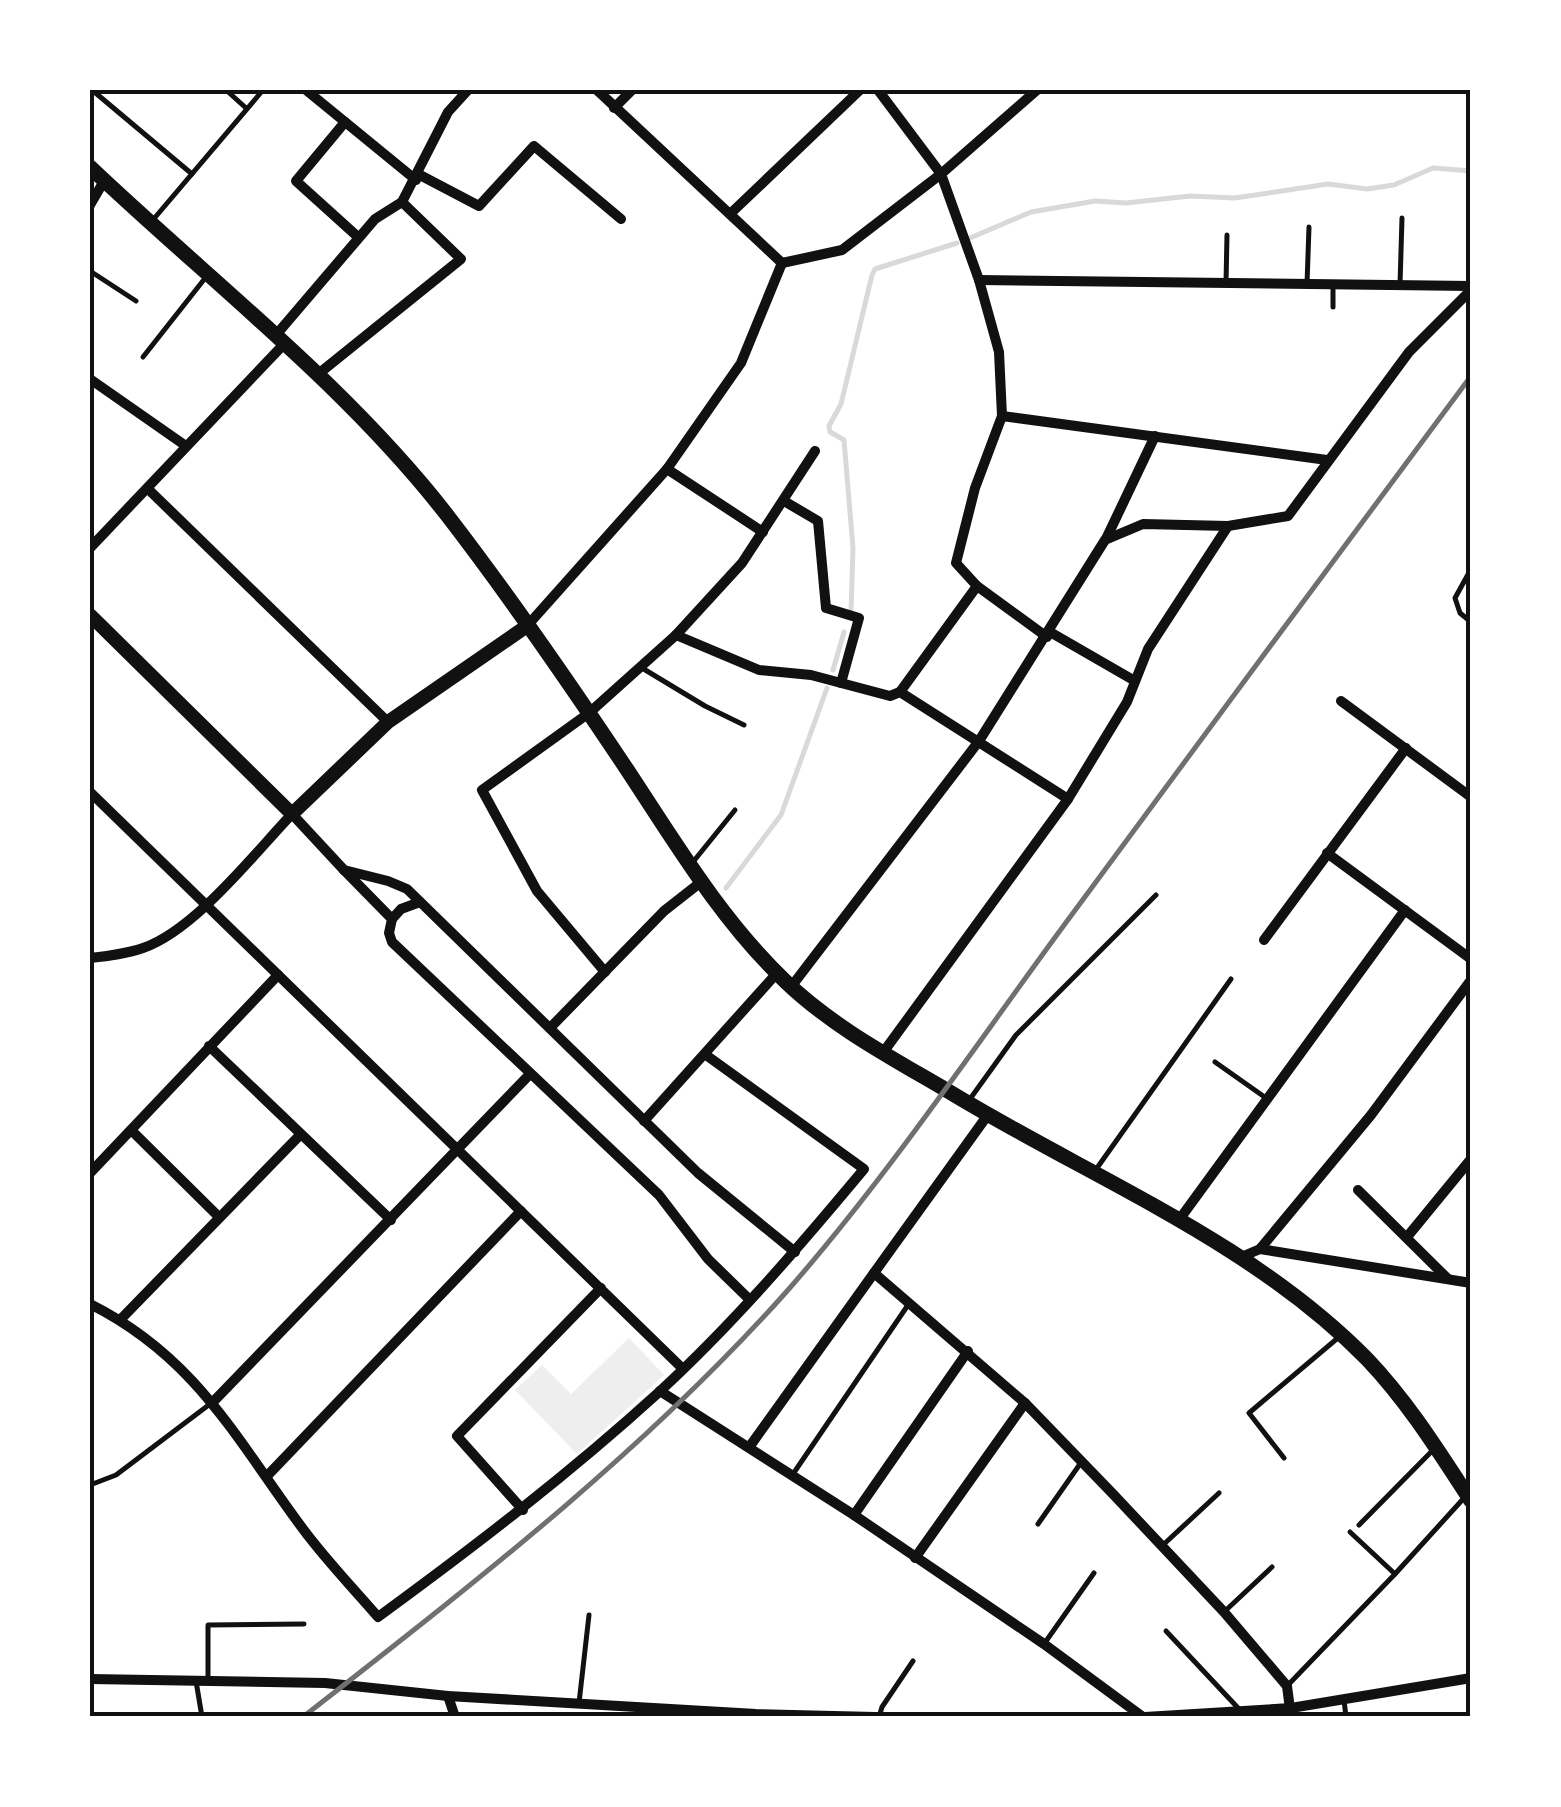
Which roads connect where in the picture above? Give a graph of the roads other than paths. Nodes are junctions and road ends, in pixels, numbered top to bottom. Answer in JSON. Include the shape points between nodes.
{"nodes":[{"id":1,"x":92,"y":90,"type":"edge"},
{"id":2,"x":226,"y":90,"type":"edge"},
{"id":3,"x":262,"y":90,"type":"edge"},
{"id":4,"x":307,"y":90,"type":"edge"},
{"id":5,"x":468,"y":90,"type":"edge"},
{"id":6,"x":597,"y":90,"type":"edge"},
{"id":7,"x":632,"y":90,"type":"edge"},
{"id":8,"x":836,"y":90,"type":"edge"},
{"id":9,"x":860,"y":90,"type":"edge"},
{"id":10,"x":878,"y":90,"type":"edge"},
{"id":11,"x":1036,"y":90,"type":"edge"},
{"id":12,"x":848,"y":102,"type":"junction"},
{"id":13,"x":614,"y":108,"type":"junction"},
{"id":14,"x":246,"y":109,"type":"junction"},
{"id":15,"x":346,"y":122,"type":"junction"},
{"id":16,"x":90,"y":168,"type":"edge"},
{"id":17,"x":192,"y":174,"type":"junction"},
{"id":18,"x":941,"y":174,"type":"junction"},
{"id":19,"x":417,"y":177,"type":"junction"},
{"id":20,"x":104,"y":180,"type":"junction"},
{"id":21,"x":402,"y":202,"type":"junction"},
{"id":22,"x":90,"y":205,"type":"edge"},
{"id":23,"x":730,"y":214,"type":"junction"},
{"id":24,"x":1402,"y":218,"type":"dead end"},
{"id":25,"x":622,"y":219,"type":"dead end"},
{"id":26,"x":150,"y":223,"type":"junction"},
{"id":27,"x":1309,"y":227,"type":"dead end"},
{"id":28,"x":1227,"y":235,"type":"dead end"},
{"id":29,"x":358,"y":237,"type":"junction"},
{"id":30,"x":782,"y":263,"type":"junction"},
{"id":31,"x":90,"y":270,"type":"edge"},
{"id":32,"x":207,"y":275,"type":"junction"},
{"id":33,"x":979,"y":280,"type":"junction"},
{"id":34,"x":1226,"y":283,"type":"junction"},
{"id":35,"x":1308,"y":284,"type":"junction"},
{"id":36,"x":1333,"y":284,"type":"junction"},
{"id":37,"x":1400,"y":285,"type":"junction"},
{"id":38,"x":1471,"y":288,"type":"edge"},
{"id":39,"x":136,"y":301,"type":"dead end"},
{"id":40,"x":1333,"y":307,"type":"dead end"},
{"id":41,"x":280,"y":339,"type":"junction"},
{"id":42,"x":144,"y":357,"type":"dead end"},
{"id":43,"x":317,"y":375,"type":"junction"},
{"id":44,"x":90,"y":379,"type":"edge"},
{"id":45,"x":1002,"y":416,"type":"junction"},
{"id":46,"x":1156,"y":436,"type":"junction"},
{"id":47,"x":186,"y":446,"type":"junction"},
{"id":48,"x":814,"y":451,"type":"dead end"},
{"id":49,"x":1327,"y":460,"type":"junction"},
{"id":50,"x":667,"y":470,"type":"junction"},
{"id":51,"x":148,"y":489,"type":"junction"},
{"id":52,"x":784,"y":502,"type":"junction"},
{"id":53,"x":1228,"y":526,"type":"junction"},
{"id":54,"x":763,"y":532,"type":"junction"},
{"id":55,"x":1105,"y":540,"type":"junction"},
{"id":56,"x":90,"y":548,"type":"edge"},
{"id":57,"x":1471,"y":568,"type":"edge"},
{"id":58,"x":976,"y":586,"type":"junction"},
{"id":59,"x":90,"y":615,"type":"edge"},
{"id":60,"x":1471,"y":622,"type":"edge"},
{"id":61,"x":526,"y":626,"type":"junction"},
{"id":62,"x":1048,"y":634,"type":"junction"},
{"id":63,"x":676,"y":635,"type":"junction"},
{"id":64,"x":641,"y":667,"type":"junction"},
{"id":65,"x":1135,"y":681,"type":"junction"},
{"id":66,"x":841,"y":683,"type":"junction"},
{"id":67,"x":900,"y":692,"type":"junction"},
{"id":68,"x":1340,"y":701,"type":"dead end"},
{"id":69,"x":589,"y":713,"type":"junction"},
{"id":70,"x":388,"y":722,"type":"junction"},
{"id":71,"x":744,"y":725,"type":"dead end"},
{"id":72,"x":979,"y":741,"type":"junction"},
{"id":73,"x":1406,"y":748,"type":"junction"},
{"id":74,"x":90,"y":792,"type":"edge"},
{"id":75,"x":1471,"y":797,"type":"edge"},
{"id":76,"x":1068,"y":799,"type":"junction"},
{"id":77,"x":735,"y":810,"type":"dead end"},
{"id":78,"x":292,"y":814,"type":"junction"},
{"id":79,"x":1327,"y":853,"type":"junction"},
{"id":80,"x":690,"y":865,"type":"junction"},
{"id":81,"x":344,"y":870,"type":"junction"},
{"id":82,"x":701,"y":882,"type":"junction"},
{"id":83,"x":1156,"y":895,"type":"dead end"},
{"id":84,"x":420,"y":902,"type":"junction"},
{"id":85,"x":206,"y":905,"type":"junction"},
{"id":86,"x":1405,"y":910,"type":"junction"},
{"id":87,"x":392,"y":919,"type":"junction"},
{"id":88,"x":1264,"y":940,"type":"dead end"},
{"id":89,"x":90,"y":958,"type":"edge"},
{"id":90,"x":1471,"y":959,"type":"edge"},
{"id":91,"x":605,"y":972,"type":"junction"},
{"id":92,"x":777,"y":973,"type":"junction"},
{"id":93,"x":278,"y":975,"type":"junction"},
{"id":94,"x":1231,"y":979,"type":"dead end"},
{"id":95,"x":1471,"y":980,"type":"edge"},
{"id":96,"x":792,"y":988,"type":"junction"},
{"id":97,"x":550,"y":1028,"type":"junction"},
{"id":98,"x":209,"y":1046,"type":"junction"},
{"id":99,"x":706,"y":1054,"type":"junction"},
{"id":100,"x":882,"y":1054,"type":"junction"},
{"id":101,"x":1215,"y":1062,"type":"dead end"},
{"id":102,"x":530,"y":1074,"type":"junction"},
{"id":103,"x":1268,"y":1099,"type":"junction"},
{"id":104,"x":967,"y":1104,"type":"junction"},
{"id":105,"x":987,"y":1116,"type":"junction"},
{"id":106,"x":644,"y":1121,"type":"junction"},
{"id":107,"x":130,"y":1130,"type":"junction"},
{"id":108,"x":300,"y":1135,"type":"junction"},
{"id":109,"x":457,"y":1150,"type":"junction"},
{"id":110,"x":1471,"y":1160,"type":"edge"},
{"id":111,"x":91,"y":1171,"type":"edge"},
{"id":112,"x":1094,"y":1172,"type":"junction"},
{"id":113,"x":1358,"y":1190,"type":"dead end"},
{"id":114,"x":520,"y":1211,"type":"junction"},
{"id":115,"x":220,"y":1217,"type":"junction"},
{"id":116,"x":391,"y":1220,"type":"junction"},
{"id":117,"x":1179,"y":1220,"type":"junction"},
{"id":118,"x":1407,"y":1237,"type":"junction"},
{"id":119,"x":1260,"y":1249,"type":"junction"},
{"id":120,"x":794,"y":1252,"type":"junction"},
{"id":121,"x":1239,"y":1258,"type":"junction"},
{"id":122,"x":874,"y":1273,"type":"junction"},
{"id":123,"x":1448,"y":1280,"type":"junction"},
{"id":124,"x":1471,"y":1283,"type":"edge"},
{"id":125,"x":601,"y":1288,"type":"junction"},
{"id":126,"x":750,"y":1300,"type":"junction"},
{"id":127,"x":910,"y":1302,"type":"junction"},
{"id":128,"x":90,"y":1304,"type":"edge"},
{"id":129,"x":120,"y":1319,"type":"junction"},
{"id":130,"x":1341,"y":1334,"type":"junction"},
{"id":131,"x":968,"y":1351,"type":"junction"},
{"id":132,"x":682,"y":1368,"type":"junction"},
{"id":133,"x":660,"y":1391,"type":"junction"},
{"id":134,"x":212,"y":1403,"type":"junction"},
{"id":135,"x":1024,"y":1403,"type":"junction"},
{"id":136,"x":750,"y":1446,"type":"junction"},
{"id":137,"x":1436,"y":1447,"type":"junction"},
{"id":138,"x":1284,"y":1458,"type":"dead end"},
{"id":139,"x":1082,"y":1462,"type":"junction"},
{"id":140,"x":1471,"y":1471,"type":"edge"},
{"id":141,"x":268,"y":1475,"type":"junction"},
{"id":142,"x":792,"y":1475,"type":"junction"},
{"id":143,"x":90,"y":1485,"type":"edge"},
{"id":144,"x":1220,"y":1493,"type":"dead end"},
{"id":145,"x":1466,"y":1494,"type":"edge"},
{"id":146,"x":522,"y":1510,"type":"junction"},
{"id":147,"x":854,"y":1515,"type":"junction"},
{"id":148,"x":1038,"y":1524,"type":"dead end"},
{"id":149,"x":1359,"y":1524,"type":"dead end"},
{"id":150,"x":1350,"y":1532,"type":"dead end"},
{"id":151,"x":1162,"y":1546,"type":"junction"},
{"id":152,"x":915,"y":1558,"type":"junction"},
{"id":153,"x":1272,"y":1568,"type":"dead end"},
{"id":154,"x":1094,"y":1573,"type":"dead end"},
{"id":155,"x":1396,"y":1574,"type":"junction"},
{"id":156,"x":1224,"y":1612,"type":"junction"},
{"id":157,"x":589,"y":1615,"type":"dead end"},
{"id":158,"x":304,"y":1624,"type":"dead end"},
{"id":159,"x":1166,"y":1631,"type":"dead end"},
{"id":160,"x":1044,"y":1644,"type":"junction"},
{"id":161,"x":913,"y":1661,"type":"dead end"},
{"id":162,"x":1471,"y":1678,"type":"edge"},
{"id":163,"x":90,"y":1679,"type":"edge"},
{"id":164,"x":202,"y":1681,"type":"junction"},
{"id":165,"x":1286,"y":1686,"type":"junction"},
{"id":166,"x":448,"y":1696,"type":"junction"},
{"id":167,"x":1344,"y":1700,"type":"junction"},
{"id":168,"x":579,"y":1703,"type":"junction"},
{"id":169,"x":1242,"y":1711,"type":"junction"},
{"id":170,"x":1291,"y":1712,"type":"edge"},
{"id":171,"x":756,"y":1716,"type":"edge"},
{"id":172,"x":202,"y":1717,"type":"edge"},
{"id":173,"x":455,"y":1717,"type":"edge"},
{"id":174,"x":877,"y":1717,"type":"edge"},
{"id":175,"x":1144,"y":1717,"type":"edge"},
{"id":176,"x":1346,"y":1717,"type":"edge"}],
"edges":[{"from":1,"to":17,"type":"lane"},
{"from":2,"to":14,"type":"lane"},
{"from":3,"to":14,"type":"lane"},
{"from":4,"to":15,"type":"street"},
{"from":5,"to":19,"type":"street","via":[[448,112]]},
{"from":6,"to":13,"type":"street"},
{"from":7,"to":13,"type":"street"},
{"from":8,"to":12,"type":"street"},
{"from":9,"to":12,"type":"street"},
{"from":10,"to":18,"type":"street"},
{"from":11,"to":18,"type":"street"},
{"from":12,"to":23,"type":"street"},
{"from":13,"to":23,"type":"street"},
{"from":14,"to":17,"type":"lane"},
{"from":15,"to":19,"type":"street"},
{"from":15,"to":29,"type":"street","via":[[296,182]]},
{"from":16,"to":20,"type":"main road"},
{"from":17,"to":26,"type":"lane"},
{"from":18,"to":30,"type":"street","via":[[842,250]]},
{"from":18,"to":33,"type":"street"},
{"from":19,"to":21,"type":"street"},
{"from":19,"to":25,"type":"street","via":[[479,206],[534,146]]},
{"from":20,"to":22,"type":"street"},
{"from":20,"to":26,"type":"main road"},
{"from":21,"to":29,"type":"street"},
{"from":21,"to":43,"type":"street","via":[[461,259]]},
{"from":23,"to":30,"type":"street"},
{"from":24,"to":37,"type":"lane"},
{"from":26,"to":32,"type":"main road"},
{"from":27,"to":35,"type":"lane"},
{"from":28,"to":34,"type":"lane"},
{"from":29,"to":41,"type":"street"},
{"from":30,"to":50,"type":"street","via":[[741,363]]},
{"from":31,"to":39,"type":"lane"},
{"from":32,"to":41,"type":"main road"},
{"from":32,"to":42,"type":"lane"},
{"from":33,"to":34,"type":"street"},
{"from":33,"to":45,"type":"street","via":[[999,352]]},
{"from":34,"to":35,"type":"street"},
{"from":35,"to":36,"type":"street"},
{"from":36,"to":37,"type":"street"},
{"from":36,"to":40,"type":"lane"},
{"from":37,"to":38,"type":"street"},
{"from":38,"to":49,"type":"street","via":[[1409,352]]},
{"from":41,"to":43,"type":"main road"},
{"from":41,"to":47,"type":"street"},
{"from":43,"to":61,"type":"main road","via":[[420,480]]},
{"from":44,"to":47,"type":"street"},
{"from":45,"to":46,"type":"street"},
{"from":45,"to":58,"type":"street","via":[[956,564]]},
{"from":46,"to":49,"type":"street"},
{"from":46,"to":55,"type":"street"},
{"from":47,"to":51,"type":"street"},
{"from":48,"to":52,"type":"street"},
{"from":49,"to":53,"type":"street","via":[[1288,516]]},
{"from":50,"to":54,"type":"street"},
{"from":50,"to":61,"type":"street"},
{"from":51,"to":56,"type":"street"},
{"from":51,"to":70,"type":"street"},
{"from":52,"to":54,"type":"street"},
{"from":52,"to":66,"type":"street","via":[[818,521],[826,608],[860,618]]},
{"from":53,"to":55,"type":"street","via":[[1143,524]]},
{"from":53,"to":65,"type":"street","via":[[1148,649]]},
{"from":54,"to":63,"type":"street"},
{"from":55,"to":62,"type":"street"},
{"from":57,"to":60,"type":"lane","via":[[1455,598]]},
{"from":58,"to":62,"type":"street"},
{"from":58,"to":67,"type":"street"},
{"from":59,"to":78,"type":"street"},
{"from":61,"to":69,"type":"main road"},
{"from":61,"to":70,"type":"street"},
{"from":62,"to":65,"type":"street"},
{"from":62,"to":72,"type":"street"},
{"from":63,"to":64,"type":"street"},
{"from":63,"to":66,"type":"street","via":[[759,670]]},
{"from":64,"to":69,"type":"street"},
{"from":64,"to":71,"type":"lane"},
{"from":65,"to":76,"type":"street"},
{"from":66,"to":67,"type":"street","via":[[890,696]]},
{"from":67,"to":72,"type":"street"},
{"from":68,"to":73,"type":"street"},
{"from":69,"to":80,"type":"main road"},
{"from":69,"to":91,"type":"street","via":[[482,790],[536,892]]},
{"from":70,"to":78,"type":"street"},
{"from":72,"to":76,"type":"street"},
{"from":72,"to":96,"type":"street"},
{"from":73,"to":75,"type":"street"},
{"from":73,"to":79,"type":"street"},
{"from":74,"to":85,"type":"street"},
{"from":76,"to":100,"type":"street"},
{"from":77,"to":80,"type":"lane"},
{"from":78,"to":81,"type":"street"},
{"from":78,"to":85,"type":"street"},
{"from":79,"to":86,"type":"street"},
{"from":79,"to":88,"type":"street"},
{"from":80,"to":82,"type":"main road"},
{"from":81,"to":84,"type":"street","via":[[407,889]]},
{"from":81,"to":87,"type":"street"},
{"from":82,"to":91,"type":"street"},
{"from":82,"to":92,"type":"main road"},
{"from":83,"to":104,"type":"lane","via":[[1016,1035]]},
{"from":84,"to":87,"type":"street"},
{"from":84,"to":97,"type":"street"},
{"from":85,"to":89,"type":"street","via":[[146,948]]},
{"from":85,"to":93,"type":"street"},
{"from":86,"to":90,"type":"street"},
{"from":86,"to":103,"type":"street"},
{"from":87,"to":102,"type":"street","via":[[392,942]]},
{"from":91,"to":97,"type":"street"},
{"from":92,"to":96,"type":"main road"},
{"from":92,"to":99,"type":"street"},
{"from":93,"to":98,"type":"street"},
{"from":93,"to":109,"type":"street"},
{"from":94,"to":112,"type":"lane"},
{"from":95,"to":119,"type":"street"},
{"from":96,"to":100,"type":"main road"},
{"from":97,"to":106,"type":"street"},
{"from":98,"to":107,"type":"street"},
{"from":98,"to":108,"type":"street"},
{"from":99,"to":106,"type":"street"},
{"from":99,"to":120,"type":"street","via":[[864,1169]]},
{"from":100,"to":104,"type":"main road"},
{"from":101,"to":103,"type":"lane"},
{"from":102,"to":109,"type":"street"},
{"from":102,"to":126,"type":"street","via":[[658,1195]]},
{"from":103,"to":117,"type":"street"},
{"from":104,"to":105,"type":"main road"},
{"from":105,"to":112,"type":"main road"},
{"from":105,"to":122,"type":"street"},
{"from":106,"to":120,"type":"street"},
{"from":107,"to":111,"type":"street"},
{"from":107,"to":115,"type":"street"},
{"from":108,"to":115,"type":"street"},
{"from":108,"to":116,"type":"street"},
{"from":109,"to":114,"type":"street"},
{"from":109,"to":116,"type":"street"},
{"from":110,"to":118,"type":"street"},
{"from":112,"to":117,"type":"main road"},
{"from":113,"to":118,"type":"street"},
{"from":114,"to":125,"type":"street"},
{"from":114,"to":141,"type":"street"},
{"from":115,"to":129,"type":"street"},
{"from":116,"to":134,"type":"street"},
{"from":117,"to":121,"type":"main road"},
{"from":118,"to":123,"type":"street"},
{"from":119,"to":121,"type":"street"},
{"from":119,"to":123,"type":"street"},
{"from":120,"to":126,"type":"street"},
{"from":121,"to":130,"type":"main road"},
{"from":122,"to":127,"type":"street"},
{"from":122,"to":136,"type":"street"},
{"from":123,"to":124,"type":"street"},
{"from":125,"to":132,"type":"street"},
{"from":125,"to":146,"type":"street","via":[[457,1436]]},
{"from":126,"to":132,"type":"street"},
{"from":127,"to":131,"type":"street"},
{"from":127,"to":142,"type":"lane"},
{"from":128,"to":129,"type":"street"},
{"from":129,"to":134,"type":"street","via":[[174,1360]]},
{"from":130,"to":137,"type":"main road","via":[[1395,1390]]},
{"from":130,"to":138,"type":"lane","via":[[1249,1413]]},
{"from":131,"to":135,"type":"street"},
{"from":131,"to":147,"type":"street"},
{"from":132,"to":133,"type":"street"},
{"from":133,"to":136,"type":"street"},
{"from":133,"to":146,"type":"street"},
{"from":134,"to":141,"type":"street"},
{"from":134,"to":143,"type":"lane","via":[[116,1475]]},
{"from":135,"to":139,"type":"street"},
{"from":135,"to":152,"type":"street"},
{"from":136,"to":142,"type":"street"},
{"from":137,"to":145,"type":"main road"},
{"from":137,"to":149,"type":"lane"},
{"from":139,"to":148,"type":"lane"},
{"from":139,"to":151,"type":"street"},
{"from":140,"to":145,"type":"lane"},
{"from":141,"to":146,"type":"street","via":[[304,1530],[378,1617]]},
{"from":142,"to":147,"type":"street"},
{"from":144,"to":151,"type":"lane"},
{"from":145,"to":155,"type":"lane"},
{"from":147,"to":152,"type":"street"},
{"from":150,"to":155,"type":"lane"},
{"from":151,"to":156,"type":"street"},
{"from":152,"to":160,"type":"street"},
{"from":153,"to":156,"type":"lane"},
{"from":154,"to":160,"type":"lane"},
{"from":155,"to":165,"type":"lane"},
{"from":156,"to":165,"type":"street"},
{"from":157,"to":168,"type":"lane"},
{"from":158,"to":164,"type":"lane","via":[[208,1625]]},
{"from":159,"to":169,"type":"lane"},
{"from":160,"to":175,"type":"street"},
{"from":161,"to":174,"type":"lane"},
{"from":162,"to":167,"type":"street"},
{"from":163,"to":164,"type":"street"},
{"from":164,"to":166,"type":"street","via":[[325,1683]]},
{"from":164,"to":172,"type":"lane"},
{"from":165,"to":170,"type":"street"},
{"from":166,"to":168,"type":"street"},
{"from":166,"to":173,"type":"street"},
{"from":167,"to":170,"type":"street"},
{"from":167,"to":176,"type":"lane"},
{"from":168,"to":171,"type":"street"},
{"from":169,"to":170,"type":"street"},
{"from":169,"to":175,"type":"street"},
{"from":171,"to":174,"type":"street"}]}
